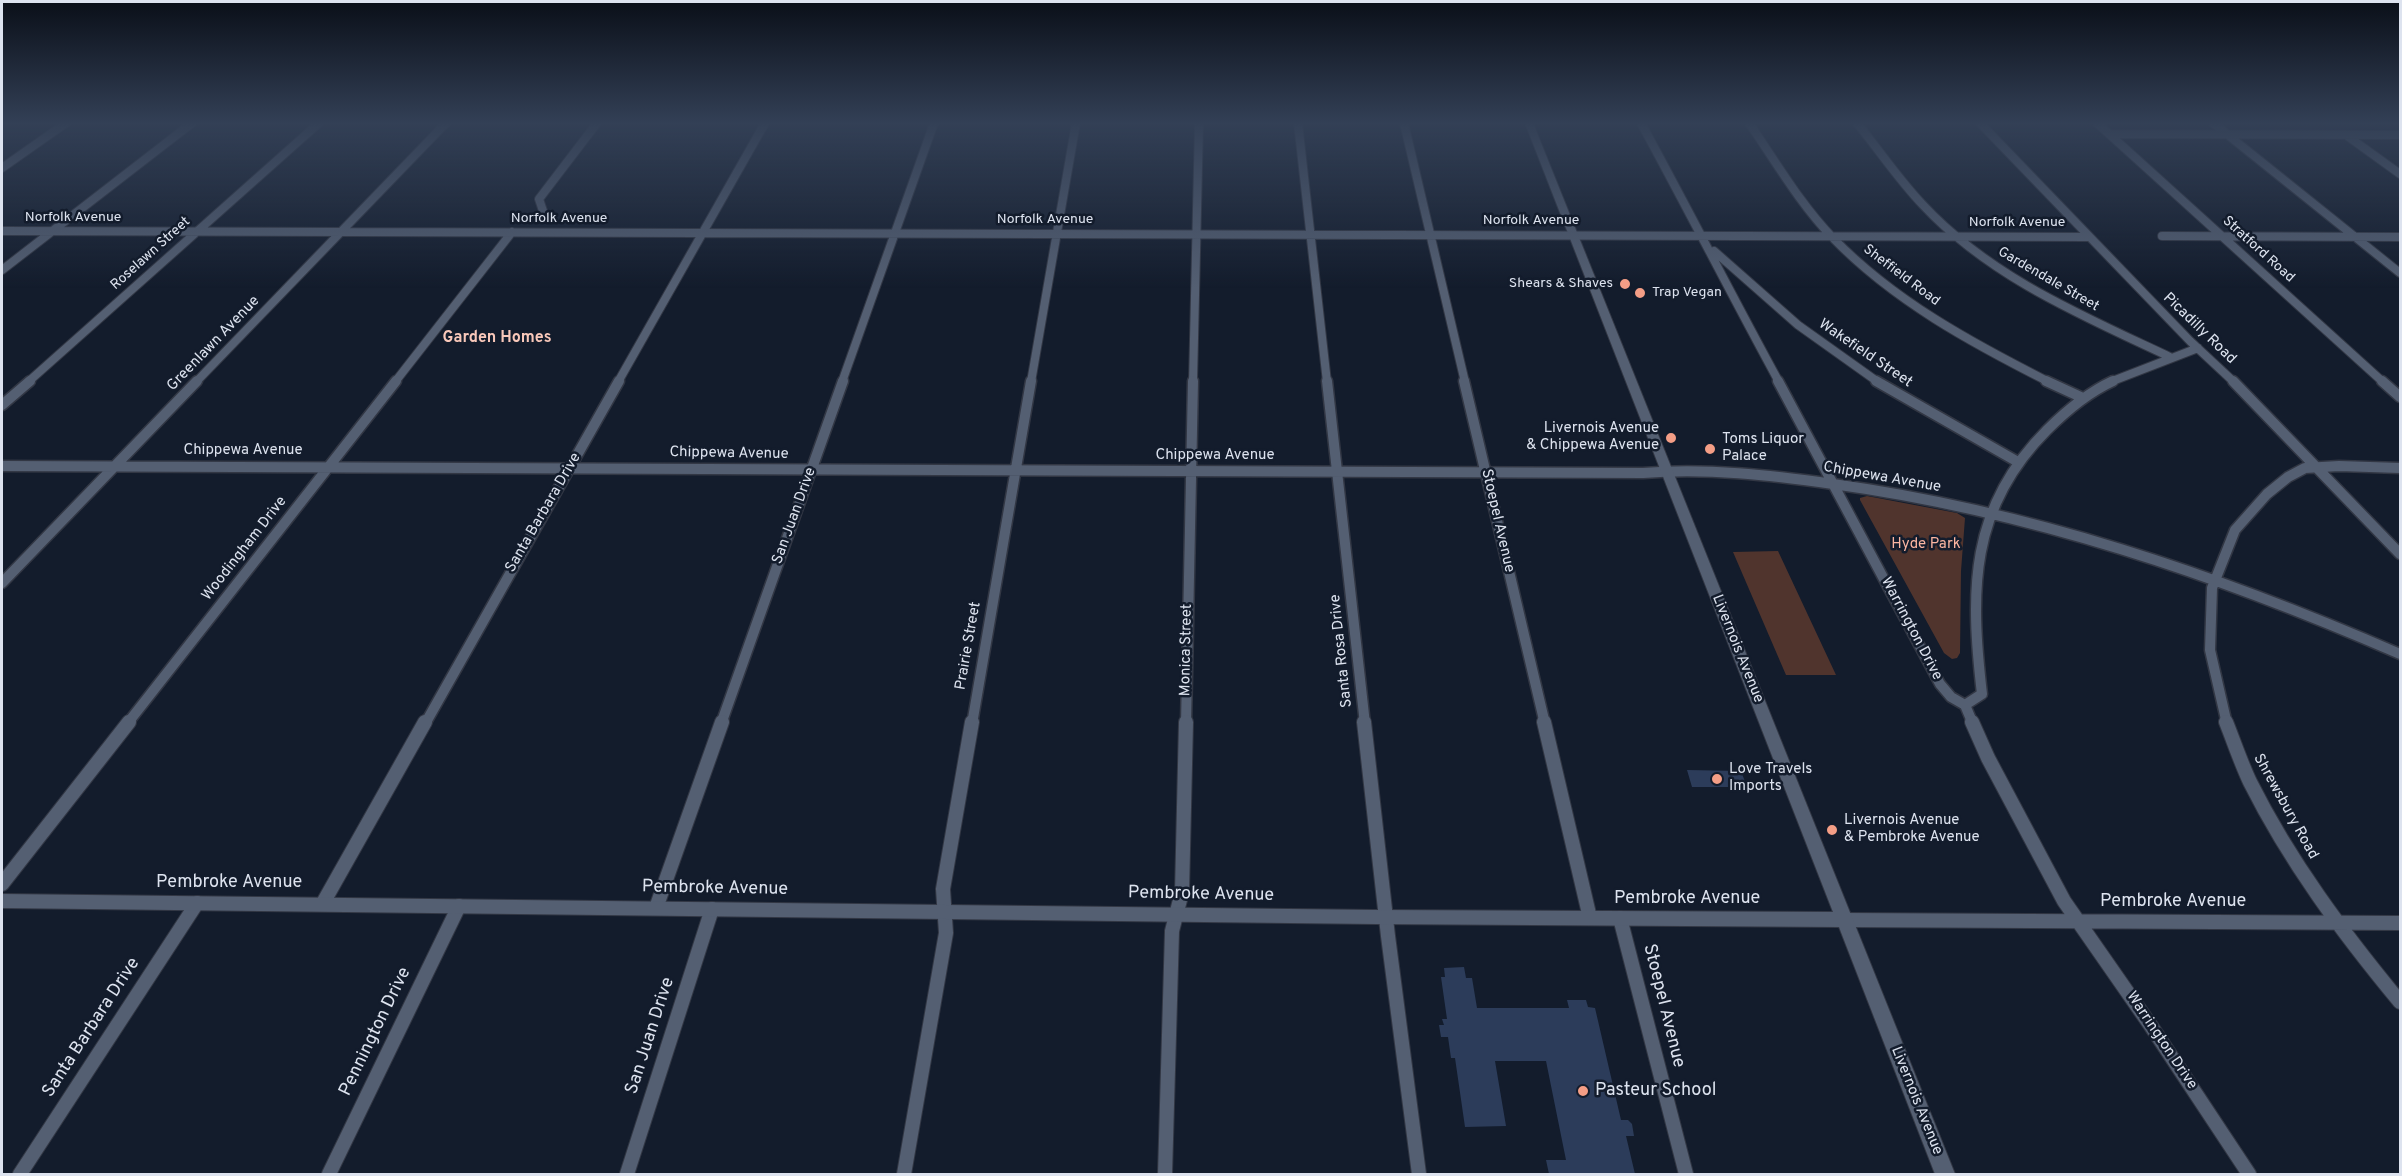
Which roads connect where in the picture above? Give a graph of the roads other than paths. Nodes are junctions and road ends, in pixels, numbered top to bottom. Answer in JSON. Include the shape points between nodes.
{"nodes":[{"id":1,"x":122,"y":178,"type":"edge"},
{"id":2,"x":258,"y":178,"type":"edge"},
{"id":3,"x":393,"y":178,"type":"edge"},
{"id":4,"x":555,"y":178,"type":"edge"},
{"id":5,"x":734,"y":178,"type":"edge"},
{"id":6,"x":915,"y":178,"type":"edge"},
{"id":7,"x":1067,"y":178,"type":"edge"},
{"id":8,"x":1198,"y":178,"type":"edge"},
{"id":9,"x":1304,"y":178,"type":"edge"},
{"id":10,"x":1416,"y":178,"type":"edge"},
{"id":11,"x":1550,"y":178,"type":"edge"},
{"id":12,"x":1671,"y":178,"type":"edge"},
{"id":13,"x":1787,"y":178,"type":"edge"},
{"id":14,"x":1901,"y":178,"type":"edge"},
{"id":15,"x":2032,"y":178,"type":"edge"},
{"id":16,"x":2158,"y":178,"type":"edge"},
{"id":17,"x":2281,"y":178,"type":"edge"},
{"id":18,"x":543,"y":211,"type":"dead end"},
{"id":19,"x":2,"y":231,"type":"edge"},
{"id":20,"x":52,"y":232,"type":"junction"},
{"id":21,"x":197,"y":232,"type":"junction"},
{"id":22,"x":341,"y":232,"type":"junction"},
{"id":23,"x":512,"y":232,"type":"junction"},
{"id":24,"x":704,"y":232,"type":"junction"},
{"id":25,"x":895,"y":233,"type":"junction"},
{"id":26,"x":1057,"y":233,"type":"junction"},
{"id":27,"x":1196,"y":234,"type":"junction"},
{"id":28,"x":1310,"y":234,"type":"junction"},
{"id":29,"x":1429,"y":234,"type":"junction"},
{"id":30,"x":1572,"y":234,"type":"junction"},
{"id":31,"x":1703,"y":235,"type":"junction"},
{"id":32,"x":1831,"y":236,"type":"junction"},
{"id":33,"x":1956,"y":236,"type":"junction"},
{"id":34,"x":2162,"y":236,"type":"dead end"},
{"id":35,"x":2222,"y":236,"type":"junction"},
{"id":36,"x":2355,"y":236,"type":"junction"},
{"id":37,"x":2089,"y":237,"type":"junction"},
{"id":38,"x":2400,"y":237,"type":"edge"},
{"id":39,"x":1710,"y":248,"type":"junction"},
{"id":40,"x":2,"y":270,"type":"edge"},
{"id":41,"x":2400,"y":273,"type":"edge"},
{"id":42,"x":2198,"y":348,"type":"junction"},
{"id":43,"x":2170,"y":357,"type":"junction"},
{"id":44,"x":2400,"y":397,"type":"edge"},
{"id":45,"x":2083,"y":398,"type":"junction"},
{"id":46,"x":2,"y":405,"type":"edge"},
{"id":47,"x":2018,"y":462,"type":"junction"},
{"id":48,"x":2,"y":466,"type":"edge"},
{"id":49,"x":329,"y":466,"type":"junction"},
{"id":50,"x":114,"y":467,"type":"junction"},
{"id":51,"x":570,"y":467,"type":"junction"},
{"id":52,"x":2317,"y":467,"type":"junction"},
{"id":53,"x":2400,"y":468,"type":"edge"},
{"id":54,"x":811,"y":469,"type":"junction"},
{"id":55,"x":1015,"y":470,"type":"junction"},
{"id":56,"x":1666,"y":470,"type":"junction"},
{"id":57,"x":1190,"y":471,"type":"junction"},
{"id":58,"x":1337,"y":472,"type":"junction"},
{"id":59,"x":1486,"y":472,"type":"junction"},
{"id":60,"x":1833,"y":484,"type":"junction"},
{"id":61,"x":1990,"y":514,"type":"junction"},
{"id":62,"x":2400,"y":554,"type":"edge"},
{"id":63,"x":2215,"y":580,"type":"junction"},
{"id":64,"x":2,"y":583,"type":"edge"},
{"id":65,"x":2400,"y":654,"type":"edge"},
{"id":66,"x":1965,"y":705,"type":"junction"},
{"id":67,"x":2,"y":884,"type":"edge"},
{"id":68,"x":2,"y":901,"type":"edge"},
{"id":69,"x":197,"y":903,"type":"junction"},
{"id":70,"x":323,"y":903,"type":"junction"},
{"id":71,"x":459,"y":906,"type":"junction"},
{"id":72,"x":656,"y":908,"type":"junction"},
{"id":73,"x":712,"y":909,"type":"junction"},
{"id":74,"x":944,"y":912,"type":"junction"},
{"id":75,"x":1177,"y":914,"type":"junction"},
{"id":76,"x":1386,"y":917,"type":"junction"},
{"id":77,"x":1590,"y":918,"type":"junction"},
{"id":78,"x":1620,"y":918,"type":"junction"},
{"id":79,"x":1844,"y":920,"type":"junction"},
{"id":80,"x":2078,"y":921,"type":"junction"},
{"id":81,"x":2337,"y":923,"type":"junction"},
{"id":82,"x":2400,"y":923,"type":"edge"},
{"id":83,"x":2400,"y":1002,"type":"edge"},
{"id":84,"x":20,"y":1174,"type":"edge"},
{"id":85,"x":329,"y":1174,"type":"edge"},
{"id":86,"x":627,"y":1174,"type":"edge"},
{"id":87,"x":904,"y":1174,"type":"edge"},
{"id":88,"x":1165,"y":1174,"type":"edge"},
{"id":89,"x":1419,"y":1174,"type":"edge"},
{"id":90,"x":1686,"y":1174,"type":"edge"},
{"id":91,"x":1945,"y":1174,"type":"edge"},
{"id":92,"x":2249,"y":1174,"type":"edge"}],
"edges":[{"from":1,"to":20,"type":"street"},
{"from":2,"to":21,"type":"street","name":"Roselawn Street"},
{"from":3,"to":22,"type":"street","name":"Greenlawn Avenue"},
{"from":4,"to":18,"type":"street","via":[[539,199]]},
{"from":5,"to":24,"type":"street","name":"Santa Barbara Drive"},
{"from":6,"to":25,"type":"street","name":"San Juan Drive"},
{"from":7,"to":26,"type":"street","name":"Prairie Street"},
{"from":8,"to":27,"type":"street","name":"Monica Street"},
{"from":9,"to":28,"type":"street","name":"Santa Rosa Drive"},
{"from":10,"to":29,"type":"street","name":"Stoepel Avenue"},
{"from":11,"to":30,"type":"street","name":"Livernois Avenue"},
{"from":12,"to":31,"type":"street","name":"Warrington Drive"},
{"from":13,"to":32,"type":"street","name":"Sheffield Road"},
{"from":14,"to":33,"type":"street","name":"Gardendale Street"},
{"from":15,"to":37,"type":"street","name":"Picadilly Road"},
{"from":16,"to":35,"type":"street","name":"Stratford Road"},
{"from":17,"to":36,"type":"street"},
{"from":19,"to":20,"type":"street","name":"Norfolk Avenue"},
{"from":20,"to":21,"type":"street","name":"Norfolk Avenue"},
{"from":20,"to":40,"type":"street"},
{"from":21,"to":22,"type":"street","name":"Norfolk Avenue"},
{"from":21,"to":46,"type":"street","name":"Roselawn Street"},
{"from":22,"to":23,"type":"street","name":"Norfolk Avenue"},
{"from":22,"to":50,"type":"street","name":"Greenlawn Avenue"},
{"from":23,"to":24,"type":"street","name":"Norfolk Avenue"},
{"from":23,"to":49,"type":"street","name":"Woodingham Drive"},
{"from":24,"to":25,"type":"street","name":"Norfolk Avenue"},
{"from":24,"to":51,"type":"street","name":"Santa Barbara Drive"},
{"from":25,"to":26,"type":"street","name":"Norfolk Avenue"},
{"from":25,"to":54,"type":"street","name":"San Juan Drive"},
{"from":26,"to":27,"type":"street","name":"Norfolk Avenue"},
{"from":26,"to":55,"type":"street","name":"Prairie Street"},
{"from":27,"to":28,"type":"street","name":"Norfolk Avenue"},
{"from":27,"to":57,"type":"street","name":"Monica Street"},
{"from":28,"to":29,"type":"street","name":"Norfolk Avenue"},
{"from":28,"to":58,"type":"street","name":"Santa Rosa Drive"},
{"from":29,"to":30,"type":"street","name":"Norfolk Avenue"},
{"from":29,"to":59,"type":"street","name":"Stoepel Avenue"},
{"from":30,"to":31,"type":"street","name":"Norfolk Avenue"},
{"from":30,"to":56,"type":"street","name":"Livernois Avenue"},
{"from":31,"to":32,"type":"street","name":"Norfolk Avenue"},
{"from":31,"to":39,"type":"street","name":"Warrington Drive"},
{"from":32,"to":33,"type":"street","name":"Norfolk Avenue"},
{"from":32,"to":45,"type":"street","name":"Sheffield Road","via":[[1874,274],[1940,322]]},
{"from":33,"to":37,"type":"street","name":"Norfolk Avenue"},
{"from":33,"to":43,"type":"street","name":"Gardendale Street","via":[[2044,296]]},
{"from":34,"to":35,"type":"street"},
{"from":35,"to":36,"type":"street"},
{"from":35,"to":44,"type":"street","name":"Stratford Road"},
{"from":36,"to":38,"type":"street"},
{"from":36,"to":41,"type":"street"},
{"from":37,"to":42,"type":"street","name":"Picadilly Road"},
{"from":39,"to":47,"type":"street","name":"Wakefield Street","via":[[1785,314],[1851,364]]},
{"from":39,"to":60,"type":"street","name":"Warrington Drive"},
{"from":42,"to":43,"type":"street"},
{"from":42,"to":52,"type":"street","name":"Picadilly Road"},
{"from":43,"to":45,"type":"street"},
{"from":45,"to":47,"type":"street","via":[[2046,429]]},
{"from":47,"to":61,"type":"street"},
{"from":48,"to":50,"type":"street","name":"Chippewa Avenue"},
{"from":49,"to":50,"type":"street","name":"Chippewa Avenue"},
{"from":49,"to":51,"type":"street","name":"Chippewa Avenue"},
{"from":49,"to":67,"type":"street","name":"Woodingham Drive"},
{"from":50,"to":64,"type":"street","name":"Greenlawn Avenue"},
{"from":51,"to":54,"type":"street","name":"Chippewa Avenue"},
{"from":51,"to":70,"type":"street","name":"Santa Barbara Drive"},
{"from":52,"to":53,"type":"street"},
{"from":52,"to":62,"type":"street","name":"Picadilly Road"},
{"from":52,"to":63,"type":"street","name":"Shrewsbury Road","via":[[2303,468],[2250,510],[2232,536]]},
{"from":54,"to":55,"type":"street","name":"Chippewa Avenue"},
{"from":54,"to":72,"type":"street","name":"San Juan Drive"},
{"from":55,"to":57,"type":"street","name":"Chippewa Avenue"},
{"from":55,"to":74,"type":"street","name":"Prairie Street","via":[[943,889]]},
{"from":56,"to":59,"type":"street","name":"Chippewa Avenue"},
{"from":56,"to":60,"type":"street","name":"Chippewa Avenue"},
{"from":56,"to":79,"type":"street","name":"Livernois Avenue"},
{"from":57,"to":58,"type":"street","name":"Chippewa Avenue"},
{"from":57,"to":75,"type":"street","name":"Monica Street","via":[[1182,891]]},
{"from":58,"to":59,"type":"street","name":"Chippewa Avenue"},
{"from":58,"to":76,"type":"street","name":"Santa Rosa Drive"},
{"from":59,"to":77,"type":"street","name":"Stoepel Avenue"},
{"from":60,"to":61,"type":"street","name":"Chippewa Avenue"},
{"from":60,"to":66,"type":"street","name":"Warrington Drive","via":[[1940,684]]},
{"from":61,"to":63,"type":"street","name":"Chippewa Avenue"},
{"from":61,"to":66,"type":"street","via":[[1978,558],[1974,600],[1982,694]]},
{"from":63,"to":65,"type":"street","name":"Chippewa Avenue"},
{"from":63,"to":81,"type":"street","name":"Shrewsbury Road","via":[[2209,648],[2225,723],[2262,805]]},
{"from":66,"to":80,"type":"street","name":"Warrington Drive","via":[[2032,844]]},
{"from":68,"to":69,"type":"street","name":"Pembroke Avenue"},
{"from":69,"to":70,"type":"street","name":"Pembroke Avenue"},
{"from":69,"to":84,"type":"street","name":"Santa Barbara Drive"},
{"from":70,"to":71,"type":"street","name":"Pembroke Avenue"},
{"from":71,"to":72,"type":"street","name":"Pembroke Avenue"},
{"from":71,"to":85,"type":"street","name":"Pennington Drive"},
{"from":72,"to":73,"type":"street","name":"Pembroke Avenue"},
{"from":73,"to":74,"type":"street","name":"Pembroke Avenue"},
{"from":73,"to":86,"type":"street","name":"San Juan Drive"},
{"from":74,"to":75,"type":"street","name":"Pembroke Avenue"},
{"from":74,"to":87,"type":"street","name":"Prairie Street","via":[[946,933]]},
{"from":75,"to":76,"type":"street","name":"Pembroke Avenue"},
{"from":75,"to":88,"type":"street","name":"Monica Street","via":[[1172,931]]},
{"from":76,"to":77,"type":"street","name":"Pembroke Avenue"},
{"from":76,"to":89,"type":"street","name":"Santa Rosa Drive"},
{"from":77,"to":78,"type":"street","name":"Pembroke Avenue"},
{"from":78,"to":79,"type":"street","name":"Pembroke Avenue"},
{"from":78,"to":90,"type":"street","name":"Stoepel Avenue"},
{"from":79,"to":80,"type":"street","name":"Pembroke Avenue"},
{"from":79,"to":91,"type":"street","name":"Livernois Avenue"},
{"from":80,"to":81,"type":"street","name":"Pembroke Avenue"},
{"from":80,"to":92,"type":"street","name":"Warrington Drive"},
{"from":81,"to":82,"type":"street","name":"Pembroke Avenue"},
{"from":81,"to":83,"type":"street","name":"Shrewsbury Road"}]}
